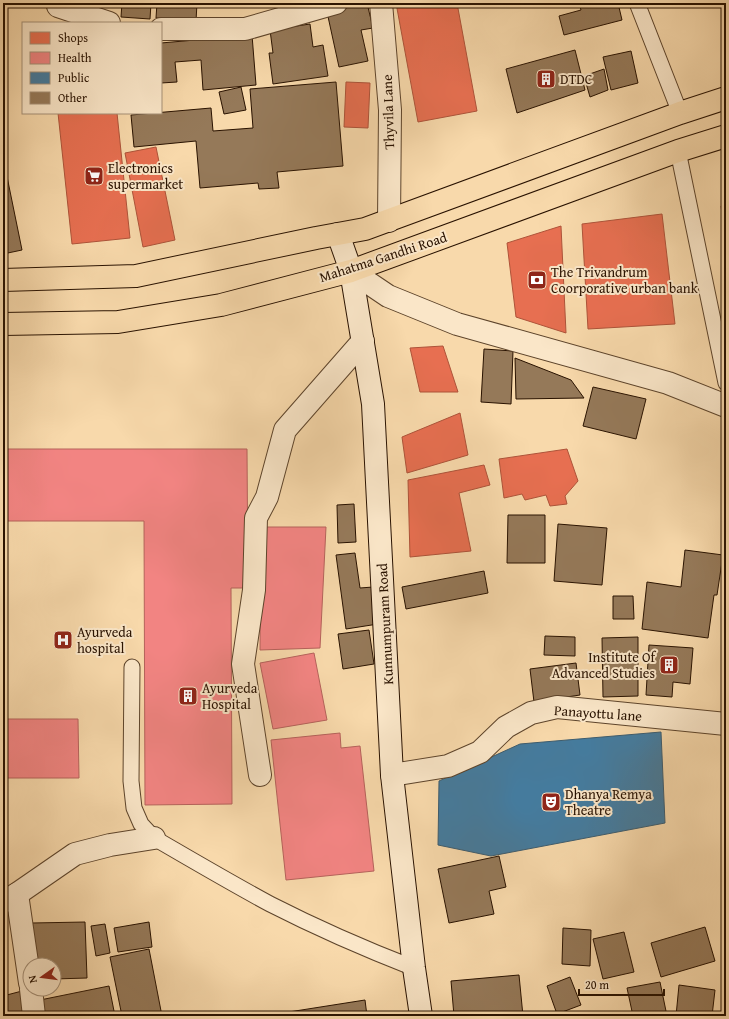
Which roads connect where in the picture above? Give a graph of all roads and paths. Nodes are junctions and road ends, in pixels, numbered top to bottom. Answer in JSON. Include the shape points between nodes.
{"nodes":[{"id":1,"x":336,"y":3,"type":"edge"},
{"id":2,"x":381,"y":3,"type":"edge"},
{"id":3,"x":637,"y":3,"type":"edge"},
{"id":4,"x":58,"y":6,"type":"dead end"},
{"id":5,"x":106,"y":22,"type":"edge"},
{"id":6,"x":162,"y":29,"type":"edge"},
{"id":7,"x":726,"y":98,"type":"edge"},
{"id":8,"x":680,"y":113,"type":"junction"},
{"id":9,"x":726,"y":136,"type":"edge"},
{"id":10,"x":678,"y":151,"type":"junction"},
{"id":11,"x":389,"y":221,"type":"junction"},
{"id":12,"x":338,"y":234,"type":"junction"},
{"id":13,"x":351,"y":271,"type":"junction"},
{"id":14,"x":3,"y":280,"type":"edge"},
{"id":15,"x":3,"y":324,"type":"edge"},
{"id":16,"x":363,"y":341,"type":"junction"},
{"id":17,"x":726,"y":383,"type":"edge"},
{"id":18,"x":726,"y":406,"type":"edge"},
{"id":19,"x":132,"y":667,"type":"dead end"},
{"id":20,"x":726,"y":724,"type":"edge"},
{"id":21,"x":260,"y":775,"type":"dead end"},
{"id":22,"x":392,"y":775,"type":"junction"},
{"id":23,"x":154,"y":838,"type":"junction"},
{"id":24,"x":10,"y":898,"type":"edge"},
{"id":25,"x":24,"y":957,"type":"edge"},
{"id":26,"x":414,"y":968,"type":"junction"},
{"id":27,"x":32,"y":997,"type":"edge"},
{"id":28,"x":34,"y":1016,"type":"edge"},
{"id":29,"x":422,"y":1016,"type":"edge"}],
"edges":[{"from":1,"to":6,"type":"street","via":[[245,29]]},
{"from":2,"to":11,"type":"street","name":"Thyvila Lane","via":[[390,110]]},
{"from":3,"to":8,"type":"lane"},
{"from":4,"to":5,"type":"street"},
{"from":7,"to":8,"type":"main road"},
{"from":8,"to":11,"type":"main road"},
{"from":9,"to":10,"type":"main road","name":"Mahatma Gandhi Road"},
{"from":10,"to":13,"type":"main road","name":"Mahatma Gandhi Road"},
{"from":10,"to":17,"type":"lane"},
{"from":11,"to":12,"type":"main road"},
{"from":12,"to":13,"type":"street","name":"Kunnumpuram Road"},
{"from":12,"to":14,"type":"main road","via":[[136,276]]},
{"from":13,"to":15,"type":"main road","name":"Mahatma Gandhi Road","via":[[221,305],[118,322]]},
{"from":13,"to":16,"type":"street","name":"Kunnumpuram Road"},
{"from":13,"to":18,"type":"street","via":[[388,296],[457,324],[668,383]]},
{"from":16,"to":21,"type":"street","via":[[284,430],[267,497],[256,518],[254,590],[243,664]]},
{"from":16,"to":22,"type":"street","name":"Kunnumpuram Road","via":[[373,404]]},
{"from":19,"to":23,"type":"lane","via":[[131,781],[134,808],[141,824]]},
{"from":20,"to":22,"type":"street","name":"Panayottu lane","via":[[557,707],[531,713],[506,727],[480,752],[448,766]]},
{"from":22,"to":26,"type":"street","name":"Kunnumpuram Road"},
{"from":23,"to":24,"type":"street","via":[[75,854]]},
{"from":23,"to":26,"type":"lane","via":[[319,928],[361,948]]},
{"from":24,"to":25,"type":"street"},
{"from":26,"to":29,"type":"street","name":"Kunnumpuram Road"},
{"from":27,"to":28,"type":"street"}]}
